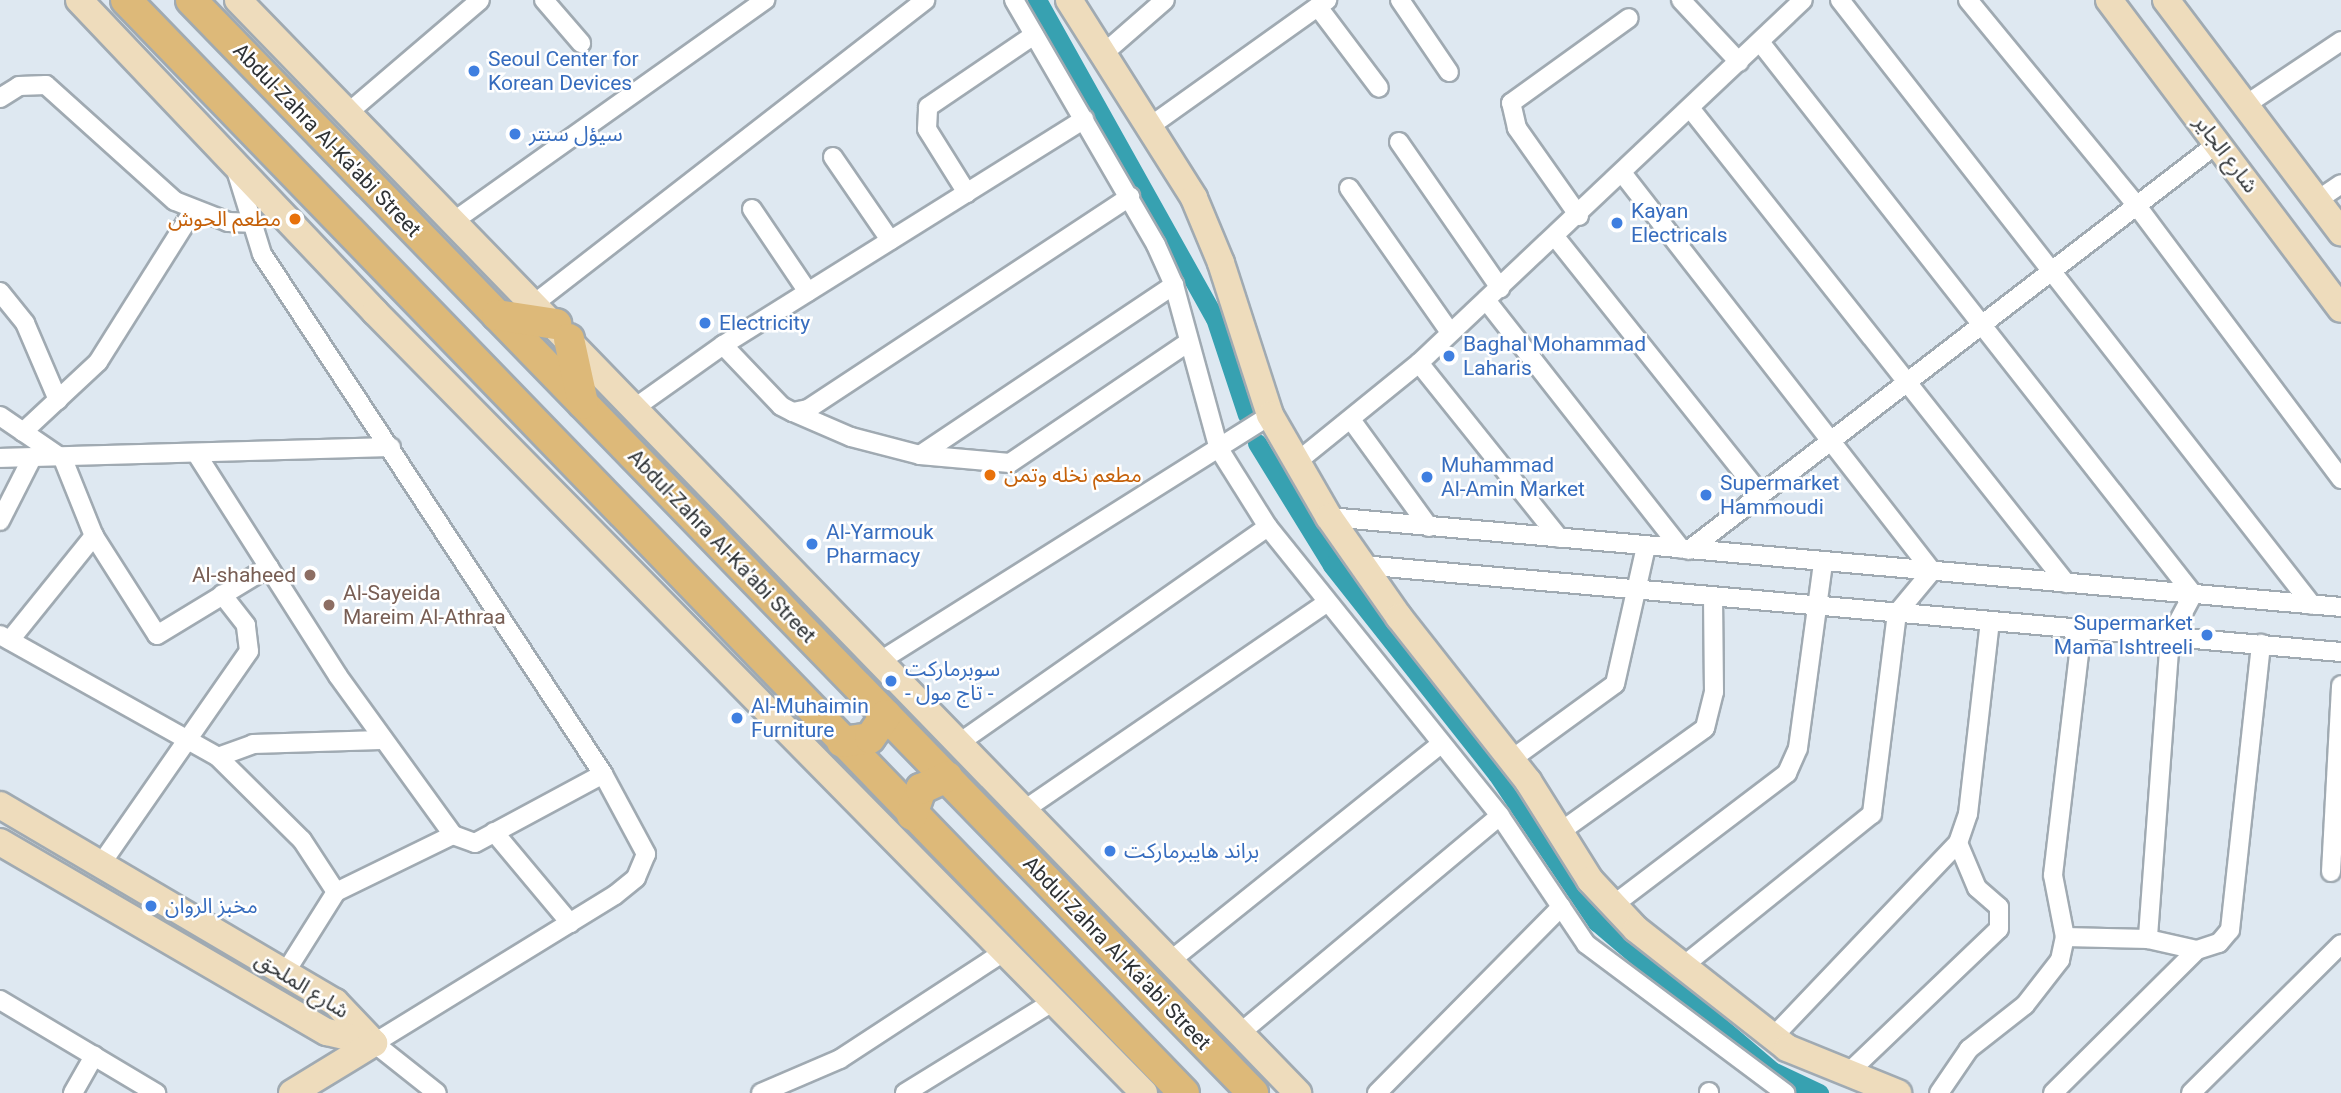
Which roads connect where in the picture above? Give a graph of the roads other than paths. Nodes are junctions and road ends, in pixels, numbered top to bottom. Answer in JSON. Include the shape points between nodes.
{"nodes":[{"id":1,"x":79,"y":0,"type":"edge"},
{"id":2,"x":127,"y":0,"type":"edge"},
{"id":3,"x":191,"y":0,"type":"edge"},
{"id":4,"x":238,"y":0,"type":"edge"},
{"id":5,"x":480,"y":0,"type":"edge"},
{"id":6,"x":544,"y":0,"type":"edge"},
{"id":7,"x":765,"y":0,"type":"edge"},
{"id":8,"x":925,"y":0,"type":"edge"},
{"id":9,"x":1014,"y":0,"type":"edge"},
{"id":10,"x":1069,"y":0,"type":"edge"},
{"id":11,"x":1166,"y":0,"type":"edge"},
{"id":12,"x":1400,"y":0,"type":"edge"},
{"id":13,"x":1681,"y":0,"type":"edge"},
{"id":14,"x":1803,"y":0,"type":"edge"},
{"id":15,"x":1840,"y":0,"type":"edge"},
{"id":16,"x":1968,"y":0,"type":"edge"},
{"id":17,"x":2109,"y":0,"type":"edge"},
{"id":18,"x":2166,"y":0,"type":"edge"},
{"id":19,"x":1323,"y":3,"type":"edge"},
{"id":20,"x":1629,"y":18,"type":"dead end"},
{"id":21,"x":1034,"y":35,"type":"junction"},
{"id":22,"x":2341,"y":41,"type":"edge"},
{"id":23,"x":1760,"y":42,"type":"junction"},
{"id":24,"x":581,"y":43,"type":"dead end"},
{"id":25,"x":1103,"y":54,"type":"junction"},
{"id":26,"x":1739,"y":62,"type":"junction"},
{"id":27,"x":1449,"y":72,"type":"dead end"},
{"id":28,"x":1379,"y":88,"type":"dead end"},
{"id":29,"x":0,"y":98,"type":"edge"},
{"id":30,"x":2244,"y":106,"type":"junction"},
{"id":31,"x":1690,"y":108,"type":"junction"},
{"id":32,"x":349,"y":112,"type":"junction"},
{"id":33,"x":1084,"y":119,"type":"junction"},
{"id":34,"x":1150,"y":127,"type":"junction"},
{"id":35,"x":1399,"y":142,"type":"dead end"},
{"id":36,"x":2218,"y":143,"type":"junction"},
{"id":37,"x":833,"y":157,"type":"dead end"},
{"id":38,"x":234,"y":164,"type":"junction"},
{"id":39,"x":1623,"y":174,"type":"junction"},
{"id":40,"x":2341,"y":184,"type":"edge"},
{"id":41,"x":1349,"y":188,"type":"dead end"},
{"id":42,"x":967,"y":192,"type":"junction"},
{"id":43,"x":1130,"y":197,"type":"junction"},
{"id":44,"x":2316,"y":201,"type":"junction"},
{"id":45,"x":2134,"y":202,"type":"junction"},
{"id":46,"x":752,"y":209,"type":"dead end"},
{"id":47,"x":193,"y":211,"type":"junction"},
{"id":48,"x":1578,"y":216,"type":"junction"},
{"id":49,"x":454,"y":221,"type":"junction"},
{"id":50,"x":251,"y":223,"type":"junction"},
{"id":51,"x":2341,"y":232,"type":"edge"},
{"id":52,"x":1556,"y":238,"type":"junction"},
{"id":53,"x":890,"y":240,"type":"junction"},
{"id":54,"x":2051,"y":267,"type":"junction"},
{"id":55,"x":1174,"y":285,"type":"junction"},
{"id":56,"x":1500,"y":288,"type":"junction"},
{"id":57,"x":0,"y":292,"type":"edge"},
{"id":58,"x":808,"y":292,"type":"junction"},
{"id":59,"x":1486,"y":300,"type":"junction"},
{"id":60,"x":535,"y":303,"type":"junction"},
{"id":61,"x":2341,"y":309,"type":"edge"},
{"id":62,"x":497,"y":315,"type":"junction"},
{"id":63,"x":1979,"y":323,"type":"junction"},
{"id":64,"x":1448,"y":331,"type":"junction"},
{"id":65,"x":563,"y":332,"type":"junction"},
{"id":66,"x":1187,"y":343,"type":"junction"},
{"id":67,"x":723,"y":345,"type":"junction"},
{"id":68,"x":1419,"y":363,"type":"junction"},
{"id":69,"x":1904,"y":381,"type":"junction"},
{"id":70,"x":58,"y":400,"type":"junction"},
{"id":71,"x":583,"y":404,"type":"junction"},
{"id":72,"x":633,"y":409,"type":"junction"},
{"id":73,"x":793,"y":412,"type":"junction"},
{"id":74,"x":1270,"y":415,"type":"junction"},
{"id":75,"x":0,"y":416,"type":"edge"},
{"id":76,"x":1352,"y":421,"type":"junction"},
{"id":77,"x":23,"y":432,"type":"junction"},
{"id":78,"x":1832,"y":438,"type":"junction"},
{"id":79,"x":391,"y":447,"type":"junction"},
{"id":80,"x":1219,"y":449,"type":"junction"},
{"id":81,"x":196,"y":453,"type":"junction"},
{"id":82,"x":920,"y":455,"type":"junction"},
{"id":83,"x":0,"y":458,"type":"edge"},
{"id":84,"x":32,"y":458,"type":"junction"},
{"id":85,"x":63,"y":458,"type":"junction"},
{"id":86,"x":1298,"y":461,"type":"junction"},
{"id":87,"x":2341,"y":479,"type":"edge"},
{"id":88,"x":1760,"y":494,"type":"junction"},
{"id":89,"x":1329,"y":517,"type":"junction"},
{"id":90,"x":0,"y":521,"type":"edge"},
{"id":91,"x":1268,"y":527,"type":"junction"},
{"id":92,"x":1429,"y":527,"type":"junction"},
{"id":93,"x":94,"y":536,"type":"junction"},
{"id":94,"x":1559,"y":538,"type":"junction"},
{"id":95,"x":1646,"y":546,"type":"junction"},
{"id":96,"x":1685,"y":549,"type":"junction"},
{"id":97,"x":1823,"y":562,"type":"junction"},
{"id":98,"x":1363,"y":565,"type":"junction"},
{"id":99,"x":269,"y":567,"type":"junction"},
{"id":100,"x":1932,"y":571,"type":"junction"},
{"id":101,"x":2066,"y":583,"type":"junction"},
{"id":102,"x":1639,"y":590,"type":"junction"},
{"id":103,"x":222,"y":594,"type":"junction"},
{"id":104,"x":2193,"y":594,"type":"junction"},
{"id":105,"x":1713,"y":597,"type":"junction"},
{"id":106,"x":1326,"y":603,"type":"junction"},
{"id":107,"x":2312,"y":605,"type":"junction"},
{"id":108,"x":1818,"y":606,"type":"junction"},
{"id":109,"x":2341,"y":607,"type":"edge"},
{"id":110,"x":1897,"y":613,"type":"junction"},
{"id":111,"x":1990,"y":621,"type":"junction"},
{"id":112,"x":2082,"y":629,"type":"junction"},
{"id":113,"x":2170,"y":636,"type":"junction"},
{"id":114,"x":5,"y":637,"type":"edge"},
{"id":115,"x":2260,"y":644,"type":"junction"},
{"id":116,"x":2341,"y":652,"type":"edge"},
{"id":117,"x":880,"y":661,"type":"junction"},
{"id":118,"x":2341,"y":685,"type":"edge"},
{"id":119,"x":886,"y":715,"type":"junction"},
{"id":120,"x":381,"y":740,"type":"junction"},
{"id":121,"x":190,"y":742,"type":"junction"},
{"id":122,"x":842,"y":742,"type":"junction"},
{"id":123,"x":959,"y":743,"type":"junction"},
{"id":124,"x":1441,"y":744,"type":"junction"},
{"id":125,"x":218,"y":757,"type":"junction"},
{"id":126,"x":1512,"y":759,"type":"junction"},
{"id":127,"x":603,"y":774,"type":"junction"},
{"id":128,"x":947,"y":778,"type":"junction"},
{"id":129,"x":0,"y":805,"type":"edge"},
{"id":130,"x":1024,"y":810,"type":"junction"},
{"id":131,"x":912,"y":815,"type":"junction"},
{"id":132,"x":1500,"y":816,"type":"junction"},
{"id":133,"x":494,"y":832,"type":"junction"},
{"id":134,"x":1560,"y":832,"type":"junction"},
{"id":135,"x":453,"y":835,"type":"junction"},
{"id":136,"x":0,"y":842,"type":"edge"},
{"id":137,"x":1958,"y":843,"type":"junction"},
{"id":138,"x":100,"y":864,"type":"junction"},
{"id":139,"x":2331,"y":872,"type":"dead end"},
{"id":140,"x":336,"y":892,"type":"junction"},
{"id":141,"x":1612,"y":905,"type":"junction"},
{"id":142,"x":1562,"y":907,"type":"junction"},
{"id":143,"x":570,"y":923,"type":"junction"},
{"id":144,"x":2065,"y":937,"type":"junction"},
{"id":145,"x":2148,"y":939,"type":"junction"},
{"id":146,"x":2341,"y":944,"type":"edge"},
{"id":147,"x":2197,"y":950,"type":"junction"},
{"id":148,"x":1005,"y":951,"type":"junction"},
{"id":149,"x":1170,"y":961,"type":"junction"},
{"id":150,"x":1684,"y":965,"type":"junction"},
{"id":151,"x":285,"y":973,"type":"junction"},
{"id":152,"x":0,"y":1000,"type":"edge"},
{"id":153,"x":1054,"y":1001,"type":"junction"},
{"id":154,"x":1239,"y":1034,"type":"junction"},
{"id":155,"x":1773,"y":1037,"type":"junction"},
{"id":156,"x":374,"y":1043,"type":"junction"},
{"id":157,"x":94,"y":1056,"type":"junction"},
{"id":158,"x":1846,"y":1075,"type":"junction"},
{"id":159,"x":74,"y":1093,"type":"edge"},
{"id":160,"x":156,"y":1093,"type":"edge"},
{"id":161,"x":292,"y":1093,"type":"edge"},
{"id":162,"x":437,"y":1093,"type":"edge"},
{"id":163,"x":761,"y":1093,"type":"edge"},
{"id":164,"x":905,"y":1093,"type":"edge"},
{"id":165,"x":1144,"y":1093,"type":"edge"},
{"id":166,"x":1184,"y":1093,"type":"edge"},
{"id":167,"x":1253,"y":1093,"type":"edge"},
{"id":168,"x":1298,"y":1093,"type":"edge"},
{"id":169,"x":1377,"y":1093,"type":"edge"},
{"id":170,"x":1785,"y":1093,"type":"edge"},
{"id":171,"x":1898,"y":1093,"type":"edge"},
{"id":172,"x":1939,"y":1093,"type":"edge"},
{"id":173,"x":2053,"y":1093,"type":"edge"},
{"id":174,"x":2191,"y":1093,"type":"edge"}],
"edges":[{"from":1,"to":38,"type":"street"},
{"from":2,"to":122,"type":"main road"},
{"from":3,"to":62,"type":"main road","name":"Abdul-Zahra Al-Ka'abi Street"},
{"from":4,"to":32,"type":"street"},
{"from":5,"to":32,"type":"street"},
{"from":6,"to":24,"type":"street"},
{"from":7,"to":49,"type":"street"},
{"from":8,"to":60,"type":"street"},
{"from":9,"to":21,"type":"street"},
{"from":10,"to":25,"type":"street"},
{"from":11,"to":25,"type":"street"},
{"from":12,"to":27,"type":"street"},
{"from":13,"to":26,"type":"street"},
{"from":14,"to":23,"type":"street"},
{"from":15,"to":54,"type":"street"},
{"from":16,"to":45,"type":"street"},
{"from":17,"to":36,"type":"street","name":"شارع الجاير"},
{"from":18,"to":30,"type":"street","name":"شارع الجاير"},
{"from":19,"to":28,"type":"street"},
{"from":19,"to":34,"type":"street"},
{"from":20,"to":48,"type":"street","via":[[1511,103],[1517,128]]},
{"from":21,"to":33,"type":"street"},
{"from":21,"to":42,"type":"street","via":[[928,107],[927,129]]},
{"from":22,"to":30,"type":"street"},
{"from":23,"to":26,"type":"street"},
{"from":23,"to":63,"type":"street"},
{"from":25,"to":34,"type":"street"},
{"from":26,"to":31,"type":"street"},
{"from":29,"to":47,"type":"street","via":[[19,86],[46,85]]},
{"from":30,"to":44,"type":"street","name":"شارع الجاير"},
{"from":31,"to":39,"type":"street"},
{"from":31,"to":69,"type":"street"},
{"from":32,"to":49,"type":"street"},
{"from":33,"to":42,"type":"street"},
{"from":33,"to":43,"type":"street"},
{"from":34,"to":74,"type":"street","via":[[1194,198],[1221,263]]},
{"from":35,"to":56,"type":"street"},
{"from":36,"to":45,"type":"street"},
{"from":36,"to":61,"type":"street","name":"شارع الجاير"},
{"from":37,"to":53,"type":"street"},
{"from":38,"to":50,"type":"street"},
{"from":38,"to":148,"type":"street"},
{"from":39,"to":48,"type":"street"},
{"from":39,"to":78,"type":"street"},
{"from":40,"to":44,"type":"street"},
{"from":41,"to":64,"type":"street"},
{"from":42,"to":53,"type":"street"},
{"from":43,"to":55,"type":"street"},
{"from":43,"to":73,"type":"street","via":[[808,409]]},
{"from":44,"to":51,"type":"street","name":"شارع الجاير"},
{"from":45,"to":54,"type":"street"},
{"from":45,"to":87,"type":"street"},
{"from":46,"to":58,"type":"street"},
{"from":47,"to":50,"type":"street"},
{"from":47,"to":70,"type":"street","via":[[98,362]]},
{"from":48,"to":52,"type":"street"},
{"from":49,"to":60,"type":"street"},
{"from":50,"to":79,"type":"street","via":[[262,254]]},
{"from":52,"to":56,"type":"street"},
{"from":52,"to":88,"type":"street"},
{"from":53,"to":58,"type":"street"},
{"from":54,"to":63,"type":"street"},
{"from":54,"to":107,"type":"street"},
{"from":55,"to":66,"type":"street"},
{"from":55,"to":82,"type":"street"},
{"from":56,"to":59,"type":"street"},
{"from":57,"to":70,"type":"street","via":[[25,323]]},
{"from":58,"to":67,"type":"street"},
{"from":59,"to":64,"type":"street"},
{"from":59,"to":96,"type":"street"},
{"from":60,"to":65,"type":"street"},
{"from":62,"to":65,"type":"main road"},
{"from":62,"to":71,"type":"main road","name":"Abdul-Zahra Al-Ka'abi Street"},
{"from":63,"to":69,"type":"street"},
{"from":63,"to":104,"type":"street"},
{"from":64,"to":68,"type":"street"},
{"from":65,"to":71,"type":"main road"},
{"from":65,"to":72,"type":"street"},
{"from":66,"to":80,"type":"street"},
{"from":66,"to":82,"type":"street","via":[[1010,463]]},
{"from":67,"to":72,"type":"street"},
{"from":67,"to":73,"type":"street","via":[[781,406]]},
{"from":68,"to":76,"type":"street"},
{"from":68,"to":94,"type":"street"},
{"from":69,"to":78,"type":"street"},
{"from":69,"to":101,"type":"street"},
{"from":70,"to":77,"type":"street"},
{"from":71,"to":119,"type":"main road","name":"Abdul-Zahra Al-Ka'abi Street"},
{"from":72,"to":117,"type":"street"},
{"from":73,"to":82,"type":"street","via":[[851,437]]},
{"from":74,"to":80,"type":"street"},
{"from":74,"to":86,"type":"street"},
{"from":75,"to":77,"type":"street"},
{"from":76,"to":86,"type":"street"},
{"from":76,"to":92,"type":"street"},
{"from":77,"to":85,"type":"street"},
{"from":78,"to":88,"type":"street"},
{"from":78,"to":100,"type":"street"},
{"from":79,"to":81,"type":"street"},
{"from":79,"to":127,"type":"street"},
{"from":80,"to":91,"type":"street"},
{"from":80,"to":117,"type":"street"},
{"from":81,"to":85,"type":"street"},
{"from":81,"to":99,"type":"street"},
{"from":83,"to":84,"type":"street"},
{"from":84,"to":85,"type":"street"},
{"from":84,"to":90,"type":"street"},
{"from":85,"to":93,"type":"street"},
{"from":86,"to":89,"type":"street"},
{"from":88,"to":96,"type":"street"},
{"from":89,"to":92,"type":"street"},
{"from":89,"to":98,"type":"street"},
{"from":91,"to":106,"type":"street"},
{"from":91,"to":123,"type":"street"},
{"from":92,"to":94,"type":"street"},
{"from":93,"to":103,"type":"street","via":[[157,635]]},
{"from":93,"to":114,"type":"street"},
{"from":94,"to":95,"type":"street"},
{"from":95,"to":96,"type":"street"},
{"from":95,"to":102,"type":"street"},
{"from":96,"to":97,"type":"street"},
{"from":97,"to":100,"type":"street"},
{"from":97,"to":108,"type":"street"},
{"from":98,"to":102,"type":"street"},
{"from":98,"to":126,"type":"street"},
{"from":99,"to":103,"type":"street"},
{"from":99,"to":120,"type":"street"},
{"from":100,"to":101,"type":"street"},
{"from":100,"to":110,"type":"street"},
{"from":101,"to":104,"type":"street"},
{"from":102,"to":105,"type":"street"},
{"from":102,"to":126,"type":"street","via":[[1615,684]]},
{"from":103,"to":121,"type":"street","via":[[246,625],[249,651]]},
{"from":104,"to":107,"type":"street"},
{"from":104,"to":113,"type":"street"},
{"from":105,"to":108,"type":"street"},
{"from":105,"to":134,"type":"street","via":[[1714,692],[1705,728]]},
{"from":106,"to":124,"type":"street"},
{"from":106,"to":130,"type":"street"},
{"from":107,"to":109,"type":"street"},
{"from":108,"to":110,"type":"street"},
{"from":108,"to":141,"type":"street","via":[[1798,748],[1787,773]]},
{"from":110,"to":111,"type":"street"},
{"from":110,"to":150,"type":"street","via":[[1872,814]]},
{"from":111,"to":112,"type":"street"},
{"from":111,"to":137,"type":"street","via":[[1968,814]]},
{"from":112,"to":113,"type":"street"},
{"from":112,"to":144,"type":"street","via":[[2053,875]]},
{"from":113,"to":115,"type":"street"},
{"from":113,"to":145,"type":"street"},
{"from":114,"to":121,"type":"street"},
{"from":115,"to":116,"type":"street"},
{"from":115,"to":147,"type":"street","via":[[2235,910],[2219,943]]},
{"from":117,"to":123,"type":"street"},
{"from":118,"to":139,"type":"street"},
{"from":119,"to":122,"type":"main road","via":[[870,738]]},
{"from":119,"to":128,"type":"main road","name":"Abdul-Zahra Al-Ka'abi Street"},
{"from":120,"to":125,"type":"street","via":[[253,744]]},
{"from":120,"to":135,"type":"street"},
{"from":121,"to":125,"type":"street"},
{"from":121,"to":138,"type":"street"},
{"from":122,"to":131,"type":"main road"},
{"from":123,"to":130,"type":"street"},
{"from":124,"to":132,"type":"street"},
{"from":124,"to":149,"type":"street"},
{"from":125,"to":140,"type":"street","via":[[302,840]]},
{"from":126,"to":134,"type":"street"},
{"from":127,"to":133,"type":"street"},
{"from":127,"to":143,"type":"street","via":[[643,838],[646,854],[636,878]]},
{"from":128,"to":131,"type":"main road","via":[[921,789]]},
{"from":128,"to":167,"type":"main road","name":"Abdul-Zahra Al-Ka'abi Street"},
{"from":129,"to":138,"type":"street","name":"شارع الملحق"},
{"from":130,"to":149,"type":"street"},
{"from":131,"to":166,"type":"main road"},
{"from":132,"to":142,"type":"street"},
{"from":132,"to":154,"type":"street"},
{"from":133,"to":135,"type":"street","via":[[475,843]]},
{"from":133,"to":143,"type":"street"},
{"from":134,"to":141,"type":"street"},
{"from":135,"to":140,"type":"street"},
{"from":136,"to":156,"type":"street","name":"شارع الملحق","via":[[327,1032]]},
{"from":137,"to":155,"type":"street"},
{"from":137,"to":158,"type":"street","via":[[1977,888],[1999,907],[1999,929]]},
{"from":138,"to":151,"type":"street","name":"شارع الملحق"},
{"from":140,"to":151,"type":"street"},
{"from":141,"to":150,"type":"street"},
{"from":142,"to":169,"type":"street"},
{"from":142,"to":170,"type":"street","via":[[1586,944]]},
{"from":143,"to":156,"type":"street"},
{"from":144,"to":145,"type":"street"},
{"from":144,"to":172,"type":"street","via":[[2060,960],[2025,1005],[1969,1049]]},
{"from":145,"to":147,"type":"street"},
{"from":146,"to":174,"type":"street"},
{"from":147,"to":173,"type":"street"},
{"from":148,"to":153,"type":"street"},
{"from":148,"to":163,"type":"street","via":[[840,1059]]},
{"from":149,"to":154,"type":"street"},
{"from":150,"to":155,"type":"street"},
{"from":151,"to":156,"type":"street","name":"شارع الملحق","via":[[347,1010]]},
{"from":152,"to":157,"type":"street"},
{"from":153,"to":164,"type":"street"},
{"from":153,"to":165,"type":"street"},
{"from":154,"to":168,"type":"street"},
{"from":155,"to":158,"type":"street"},
{"from":156,"to":161,"type":"street"},
{"from":156,"to":162,"type":"street"},
{"from":157,"to":159,"type":"street"},
{"from":157,"to":160,"type":"street"},
{"from":158,"to":171,"type":"street"}]}
